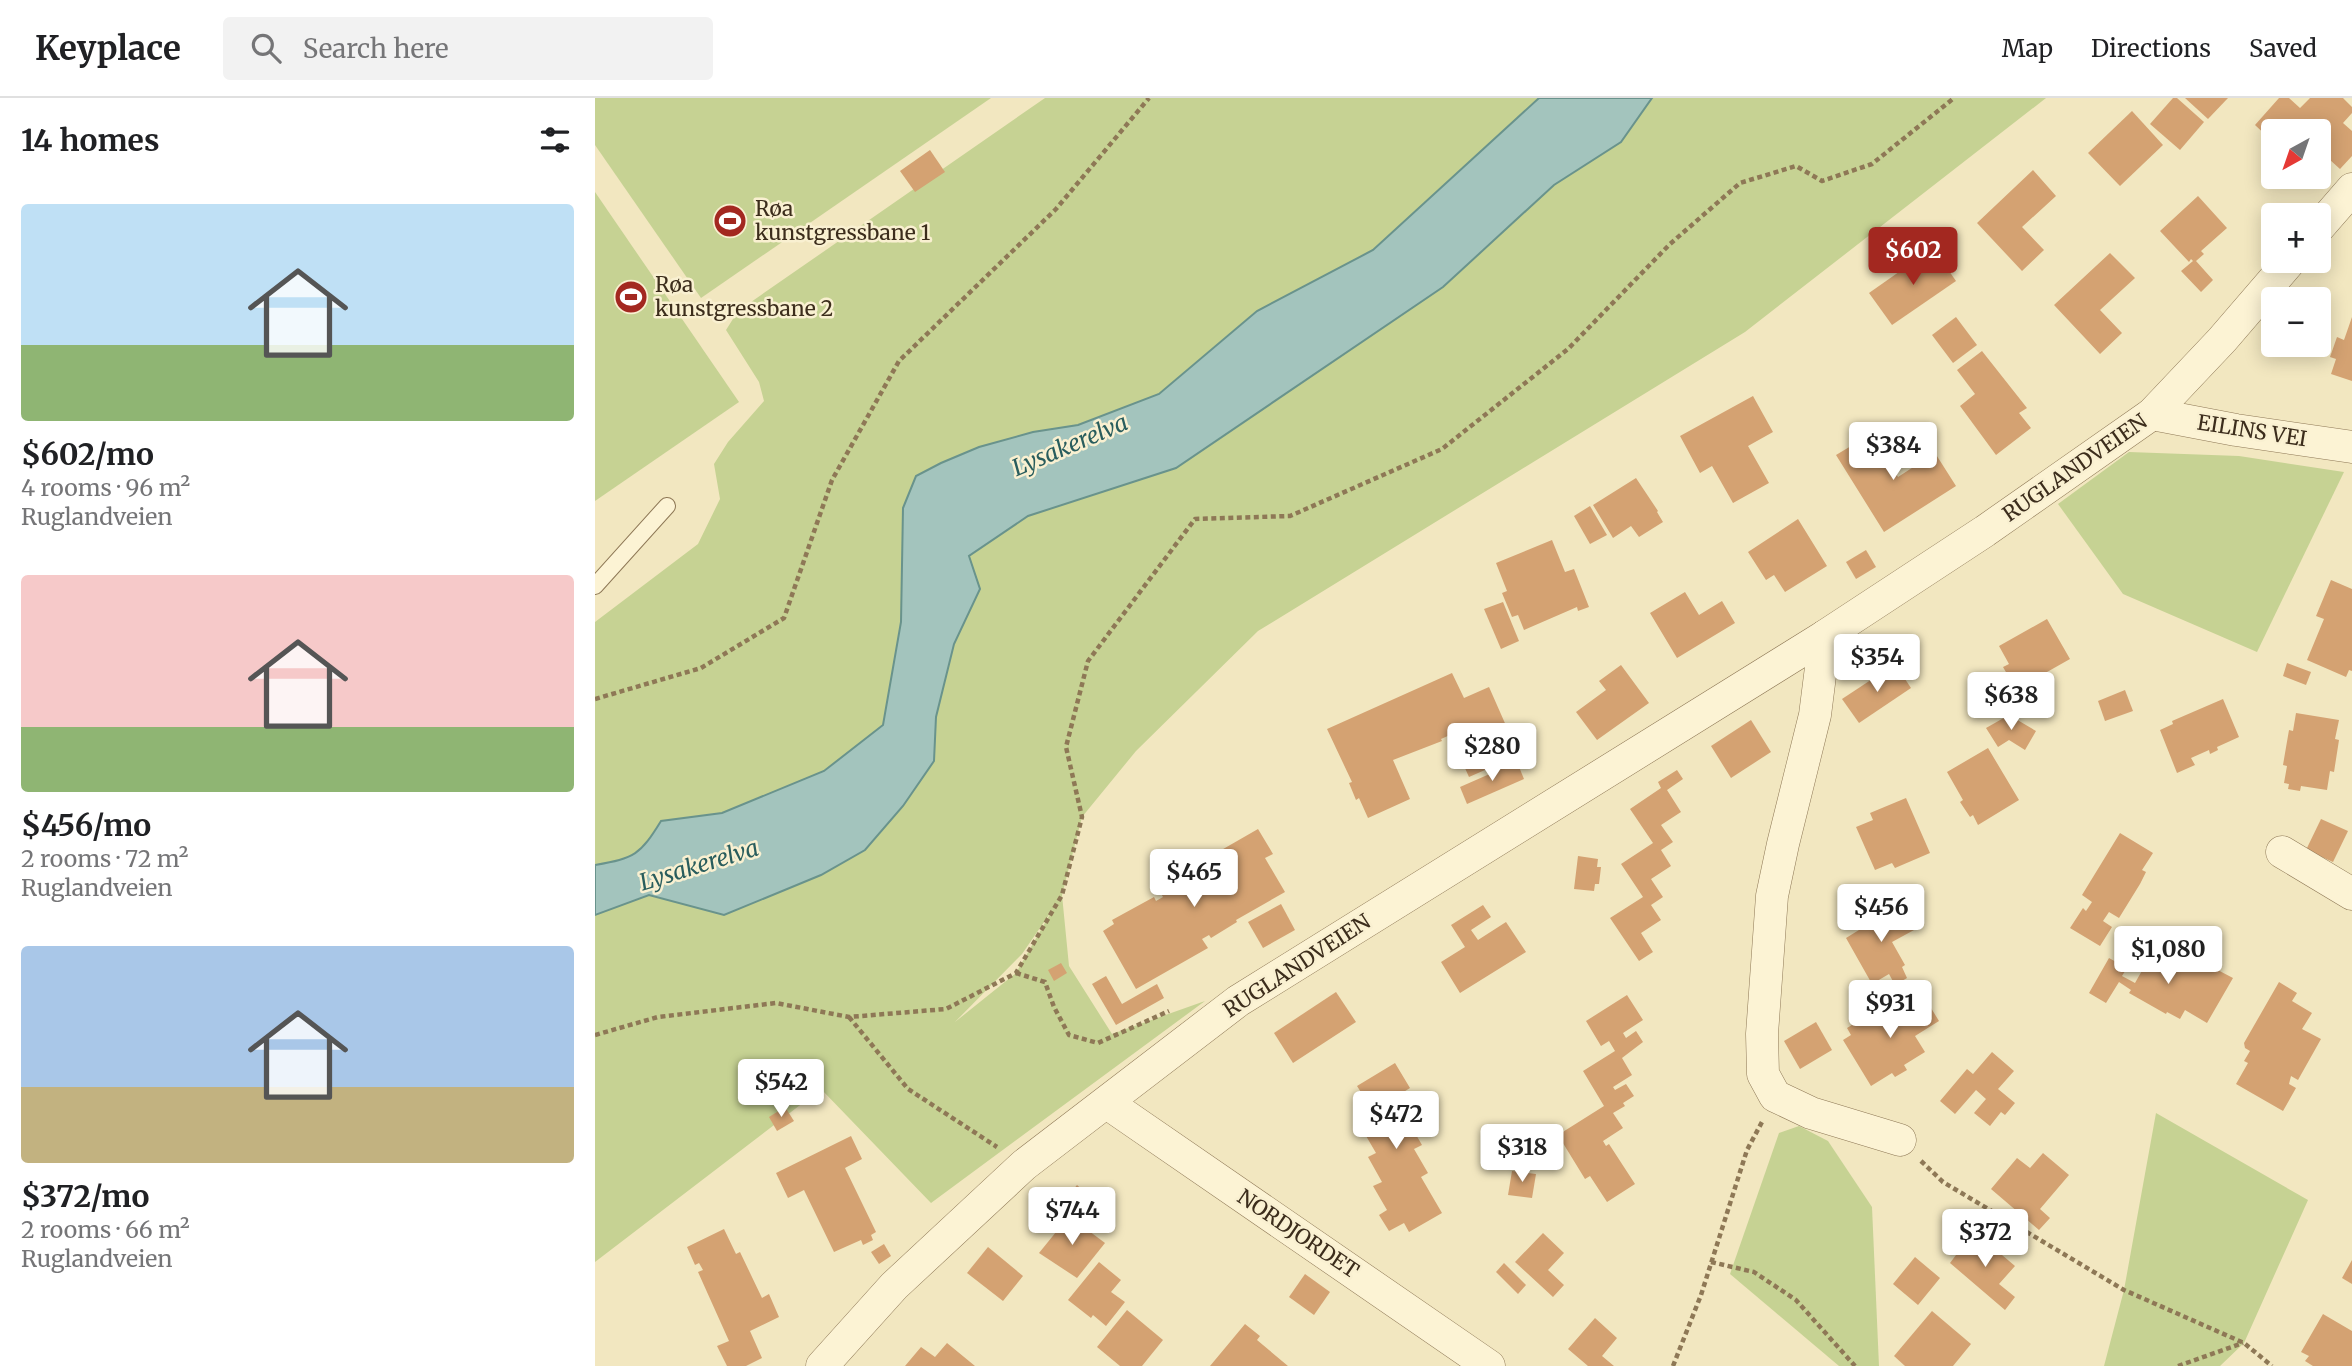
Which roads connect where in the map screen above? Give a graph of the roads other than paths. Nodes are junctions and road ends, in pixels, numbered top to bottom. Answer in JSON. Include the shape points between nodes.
{"nodes":[{"id":1,"x":2352,"y":190,"type":"edge"},
{"id":2,"x":2331,"y":214,"type":"edge"},
{"id":3,"x":2280,"y":273,"type":"edge"},
{"id":4,"x":2152,"y":414,"type":"junction"},
{"id":5,"x":2352,"y":447,"type":"edge"},
{"id":6,"x":667,"y":506,"type":"dead end"},
{"id":7,"x":595,"y":586,"type":"edge"},
{"id":8,"x":1825,"y":636,"type":"junction"},
{"id":9,"x":2282,"y":852,"type":"dead end"},
{"id":10,"x":2352,"y":894,"type":"edge"},
{"id":11,"x":1107,"y":1103,"type":"junction"},
{"id":12,"x":1900,"y":1140,"type":"road end"},
{"id":13,"x":822,"y":1366,"type":"edge"},
{"id":14,"x":1489,"y":1366,"type":"edge"}],
"edges":[{"from":1,"to":2,"type":"street"},
{"from":3,"to":4,"type":"street","name":"RUGLANDVEIEN"},
{"from":4,"to":5,"type":"street","name":"EILINS VEI"},
{"from":4,"to":8,"type":"street","name":"RUGLANDVEIEN"},
{"from":6,"to":7,"type":"lane"},
{"from":8,"to":11,"type":"street","name":"RUGLANDVEIEN","via":[[1238,1001]]},
{"from":8,"to":12,"type":"street","via":[[1815,715],[1772,896],[1763,1074],[1775,1096],[1811,1113]]},
{"from":9,"to":10,"type":"street"},
{"from":11,"to":13,"type":"street","name":"RUGLANDVEIEN","via":[[1024,1165],[894,1286]]},
{"from":11,"to":14,"type":"street","name":"NORDJORDET"}]}
